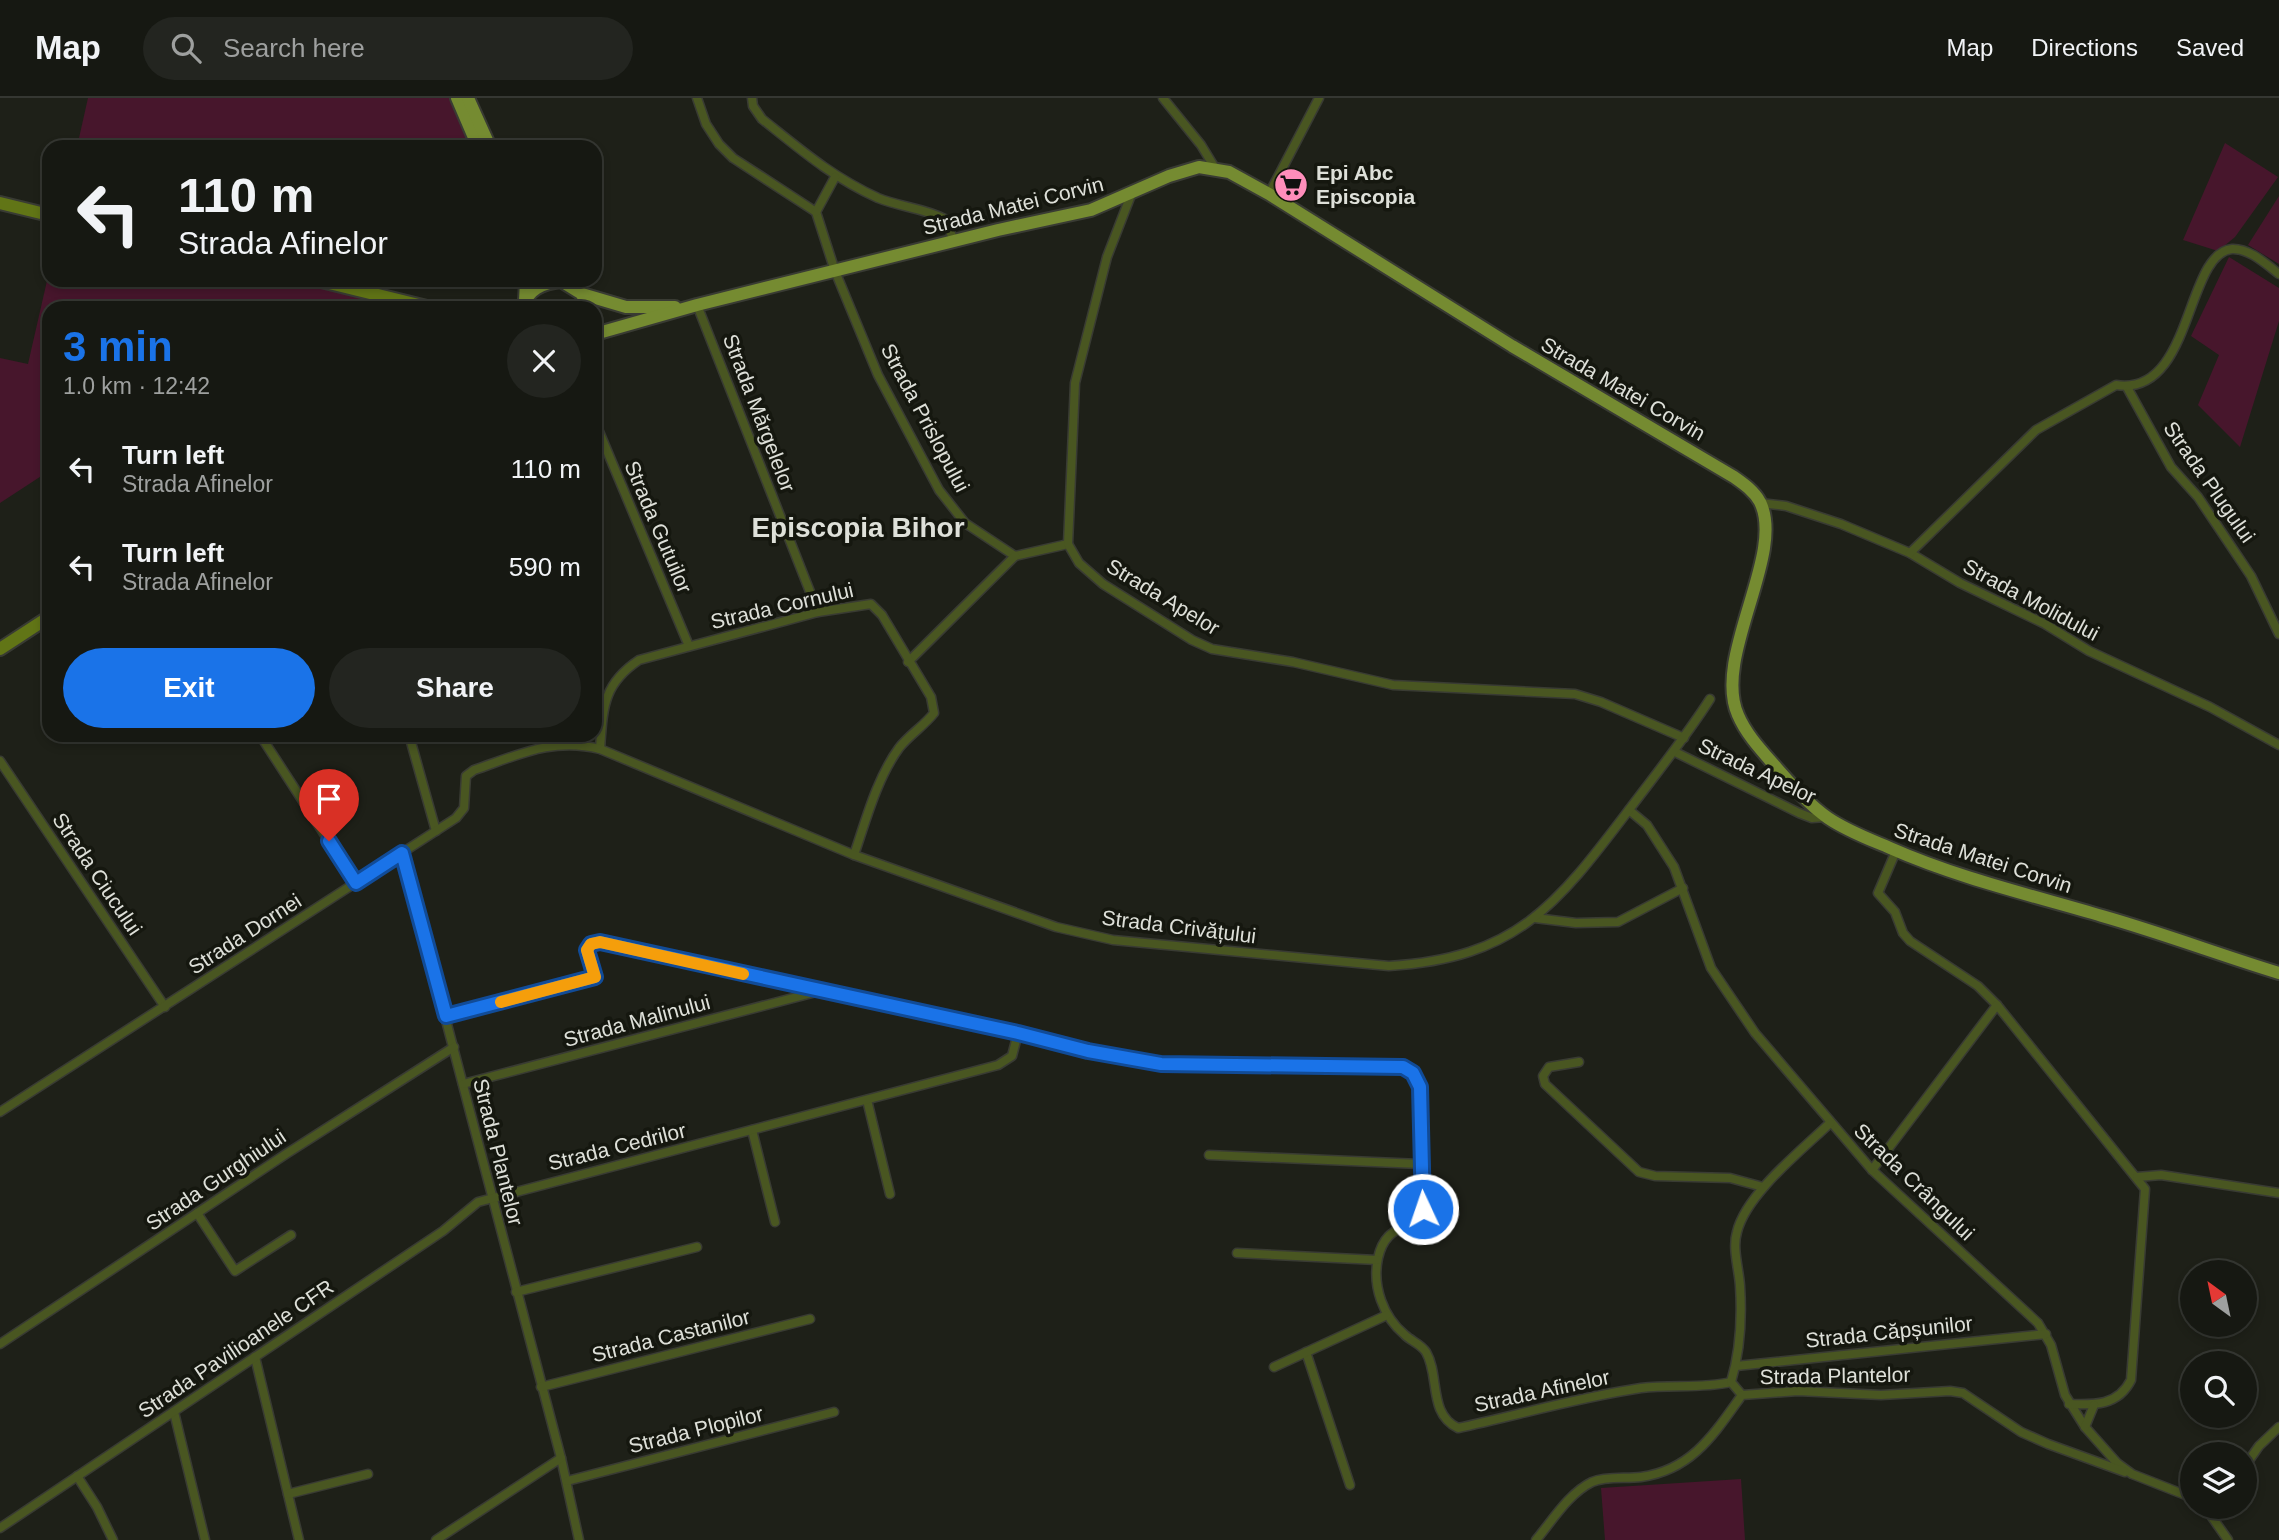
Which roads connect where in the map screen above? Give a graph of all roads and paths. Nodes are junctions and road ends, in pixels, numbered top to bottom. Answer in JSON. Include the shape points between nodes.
{"nodes":[{"id":1,"x":457,"y":98,"type":"edge"},
{"id":2,"x":468,"y":98,"type":"edge"},
{"id":3,"x":697,"y":98,"type":"edge"},
{"id":4,"x":752,"y":98,"type":"edge"},
{"id":5,"x":1163,"y":98,"type":"edge"},
{"id":6,"x":1319,"y":98,"type":"edge"},
{"id":7,"x":475,"y":140,"type":"edge"},
{"id":8,"x":487,"y":140,"type":"edge"},
{"id":9,"x":1215,"y":168,"type":"junction"},
{"id":10,"x":835,"y":177,"type":"junction"},
{"id":11,"x":1269,"y":194,"type":"junction"},
{"id":12,"x":1131,"y":195,"type":"junction"},
{"id":13,"x":0,"y":202,"type":"edge"},
{"id":14,"x":816,"y":212,"type":"junction"},
{"id":15,"x":42,"y":213,"type":"edge"},
{"id":16,"x":954,"y":241,"type":"junction"},
{"id":17,"x":835,"y":271,"type":"junction"},
{"id":18,"x":2279,"y":274,"type":"edge"},
{"id":19,"x":346,"y":287,"type":"edge"},
{"id":20,"x":540,"y":287,"type":"edge"},
{"id":21,"x":573,"y":287,"type":"edge"},
{"id":22,"x":582,"y":294,"type":"junction"},
{"id":23,"x":402,"y":301,"type":"edge"},
{"id":24,"x":528,"y":301,"type":"edge"},
{"id":25,"x":584,"y":301,"type":"edge"},
{"id":26,"x":694,"y":306,"type":"junction"},
{"id":27,"x":602,"y":332,"type":"edge"},
{"id":28,"x":2128,"y":389,"type":"junction"},
{"id":29,"x":602,"y":439,"type":"edge"},
{"id":30,"x":1760,"y":503,"type":"junction"},
{"id":31,"x":1068,"y":544,"type":"junction"},
{"id":32,"x":1910,"y":554,"type":"junction"},
{"id":33,"x":1016,"y":556,"type":"junction"},
{"id":34,"x":818,"y":612,"type":"junction"},
{"id":35,"x":42,"y":622,"type":"edge"},
{"id":36,"x":2279,"y":634,"type":"edge"},
{"id":37,"x":689,"y":646,"type":"junction"},
{"id":38,"x":0,"y":649,"type":"edge"},
{"id":39,"x":908,"y":662,"type":"junction"},
{"id":40,"x":1710,"y":699,"type":"dead end"},
{"id":41,"x":602,"y":737,"type":"edge"},
{"id":42,"x":1684,"y":738,"type":"junction"},
{"id":43,"x":265,"y":742,"type":"edge"},
{"id":44,"x":411,"y":742,"type":"edge"},
{"id":45,"x":552,"y":742,"type":"edge"},
{"id":46,"x":573,"y":742,"type":"edge"},
{"id":47,"x":601,"y":742,"type":"edge"},
{"id":48,"x":2279,"y":745,"type":"edge"},
{"id":49,"x":600,"y":748,"type":"junction"},
{"id":50,"x":1675,"y":752,"type":"junction"},
{"id":51,"x":0,"y":761,"type":"edge"},
{"id":52,"x":1629,"y":810,"type":"junction"},
{"id":53,"x":1826,"y":817,"type":"junction"},
{"id":54,"x":436,"y":831,"type":"junction"},
{"id":55,"x":1896,"y":851,"type":"junction"},
{"id":56,"x":402,"y":853,"type":"junction"},
{"id":57,"x":854,"y":855,"type":"junction"},
{"id":58,"x":356,"y":883,"type":"junction"},
{"id":59,"x":1683,"y":888,"type":"junction"},
{"id":60,"x":1535,"y":918,"type":"junction"},
{"id":61,"x":2279,"y":972,"type":"edge"},
{"id":62,"x":818,"y":991,"type":"junction"},
{"id":63,"x":1997,"y":1005,"type":"junction"},
{"id":64,"x":165,"y":1007,"type":"junction"},
{"id":65,"x":446,"y":1016,"type":"junction"},
{"id":66,"x":1018,"y":1033,"type":"junction"},
{"id":67,"x":454,"y":1047,"type":"junction"},
{"id":68,"x":1579,"y":1062,"type":"dead end"},
{"id":69,"x":463,"y":1084,"type":"junction"},
{"id":70,"x":867,"y":1100,"type":"junction"},
{"id":71,"x":0,"y":1112,"type":"edge"},
{"id":72,"x":1830,"y":1123,"type":"junction"},
{"id":73,"x":752,"y":1130,"type":"junction"},
{"id":74,"x":1209,"y":1155,"type":"dead end"},
{"id":75,"x":1420,"y":1164,"type":"junction"},
{"id":76,"x":1872,"y":1170,"type":"junction"},
{"id":77,"x":2137,"y":1177,"type":"junction"},
{"id":78,"x":1763,"y":1186,"type":"junction"},
{"id":79,"x":2279,"y":1193,"type":"edge"},
{"id":80,"x":890,"y":1194,"type":"dead end"},
{"id":81,"x":490,"y":1197,"type":"junction"},
{"id":82,"x":197,"y":1213,"type":"junction"},
{"id":83,"x":775,"y":1222,"type":"dead end"},
{"id":84,"x":290,"y":1235,"type":"dead end"},
{"id":85,"x":697,"y":1247,"type":"dead end"},
{"id":86,"x":1237,"y":1253,"type":"dead end"},
{"id":87,"x":1377,"y":1260,"type":"junction"},
{"id":88,"x":516,"y":1293,"type":"junction"},
{"id":89,"x":1387,"y":1314,"type":"junction"},
{"id":90,"x":810,"y":1319,"type":"dead end"},
{"id":91,"x":2046,"y":1334,"type":"junction"},
{"id":92,"x":0,"y":1344,"type":"edge"},
{"id":93,"x":1306,"y":1352,"type":"junction"},
{"id":94,"x":255,"y":1357,"type":"junction"},
{"id":95,"x":1735,"y":1366,"type":"junction"},
{"id":96,"x":1274,"y":1367,"type":"dead end"},
{"id":97,"x":1731,"y":1382,"type":"junction"},
{"id":98,"x":541,"y":1387,"type":"junction"},
{"id":99,"x":1742,"y":1395,"type":"junction"},
{"id":100,"x":2069,"y":1404,"type":"junction"},
{"id":101,"x":2094,"y":1405,"type":"junction"},
{"id":102,"x":174,"y":1412,"type":"junction"},
{"id":103,"x":834,"y":1412,"type":"dead end"},
{"id":104,"x":2085,"y":1427,"type":"junction"},
{"id":105,"x":2279,"y":1427,"type":"edge"},
{"id":106,"x":2257,"y":1449,"type":"edge"},
{"id":107,"x":561,"y":1458,"type":"junction"},
{"id":108,"x":368,"y":1474,"type":"dead end"},
{"id":109,"x":2132,"y":1474,"type":"junction"},
{"id":110,"x":77,"y":1476,"type":"junction"},
{"id":111,"x":567,"y":1481,"type":"junction"},
{"id":112,"x":1350,"y":1485,"type":"dead end"},
{"id":113,"x":2180,"y":1493,"type":"edge"},
{"id":114,"x":288,"y":1494,"type":"junction"},
{"id":115,"x":2218,"y":1519,"type":"edge"},
{"id":116,"x":0,"y":1528,"type":"edge"},
{"id":117,"x":113,"y":1540,"type":"edge"},
{"id":118,"x":205,"y":1540,"type":"edge"},
{"id":119,"x":299,"y":1540,"type":"edge"},
{"id":120,"x":436,"y":1540,"type":"edge"},
{"id":121,"x":579,"y":1540,"type":"edge"},
{"id":122,"x":1536,"y":1540,"type":"edge"},
{"id":123,"x":2228,"y":1540,"type":"edge"}],
"edges":[{"from":1,"to":7,"type":"main road"},
{"from":2,"to":8,"type":"main road"},
{"from":3,"to":14,"type":"street","via":[[706,124],[733,158]]},
{"from":4,"to":10,"type":"street","via":[[762,119]]},
{"from":5,"to":9,"type":"street"},
{"from":6,"to":11,"type":"street"},
{"from":9,"to":11,"type":"main road","name":"Strada Matei Corvin"},
{"from":9,"to":12,"type":"main road","name":"Strada Matei Corvin","via":[[1199,167],[1169,176]]},
{"from":10,"to":14,"type":"street"},
{"from":10,"to":16,"type":"street","via":[[881,199],[945,219]]},
{"from":11,"to":30,"type":"main road","name":"Strada Matei Corvin","via":[[1512,346],[1734,477]]},
{"from":12,"to":16,"type":"main road","name":"Strada Matei Corvin","via":[[1091,210]]},
{"from":12,"to":31,"type":"street","via":[[1107,257],[1075,383]]},
{"from":13,"to":15,"type":"street"},
{"from":14,"to":17,"type":"street","name":"Strada Prislopului"},
{"from":16,"to":17,"type":"main road","name":"Strada Matei Corvin"},
{"from":17,"to":26,"type":"main road","name":"Strada Matei Corvin"},
{"from":17,"to":33,"type":"street","name":"Strada Prislopului","via":[[878,375],[939,490],[965,523]]},
{"from":18,"to":28,"type":"street","via":[[2256,256],[2234,249],[2221,252],[2207,268],[2179,340],[2158,373]]},
{"from":19,"to":23,"type":"street"},
{"from":20,"to":24,"type":"main road"},
{"from":21,"to":22,"type":"main road","name":"Strada Matei Corvin"},
{"from":22,"to":25,"type":"main road"},
{"from":22,"to":26,"type":"main road","name":"Strada Matei Corvin","via":[[626,307]]},
{"from":26,"to":27,"type":"main road","name":"Strada Matei Corvin"},
{"from":26,"to":34,"type":"street","name":"Strada Mărgelelor"},
{"from":28,"to":32,"type":"street","via":[[2116,385],[2036,430]]},
{"from":28,"to":36,"type":"street","name":"Strada Plugului","via":[[2171,467],[2198,497],[2251,576]]},
{"from":29,"to":37,"type":"street","name":"Strada Gutuilor"},
{"from":30,"to":32,"type":"street","name":"Strada Molidului","via":[[1786,506],[1841,524]]},
{"from":30,"to":53,"type":"main road","name":"Strada Matei Corvin","via":[[1765,514],[1762,553],[1733,666],[1732,696],[1759,749]]},
{"from":31,"to":33,"type":"street"},
{"from":31,"to":42,"type":"street","name":"Strada Apelor","via":[[1079,563],[1103,584],[1212,649],[1393,685],[1575,694]]},
{"from":32,"to":48,"type":"street","name":"Strada Molidului","via":[[2089,651]]},
{"from":33,"to":39,"type":"street"},
{"from":34,"to":37,"type":"street","name":"Strada Cornului"},
{"from":34,"to":39,"type":"street","name":"Strada Cornului","via":[[871,604]]},
{"from":35,"to":38,"type":"street"},
{"from":37,"to":41,"type":"street","name":"Strada Cornului","via":[[639,660],[624,670],[611,685]]},
{"from":39,"to":57,"type":"street","name":"Strada Cornului","via":[[931,697],[934,713],[893,757]]},
{"from":40,"to":42,"type":"street","name":"Strada Crivățului"},
{"from":42,"to":50,"type":"street","name":"Strada Crivățului"},
{"from":43,"to":58,"type":"street"},
{"from":44,"to":54,"type":"street"},
{"from":45,"to":54,"type":"street","name":"Strada Dornei","via":[[466,776],[464,808]]},
{"from":46,"to":49,"type":"street","name":"Strada Crivățului"},
{"from":47,"to":49,"type":"street","name":"Strada Cornului"},
{"from":49,"to":57,"type":"street","name":"Strada Crivățului"},
{"from":50,"to":52,"type":"street","name":"Strada Crivățului"},
{"from":50,"to":53,"type":"street","name":"Strada Apelor","via":[[1799,813]]},
{"from":51,"to":64,"type":"street","name":"Strada Ciucului"},
{"from":52,"to":59,"type":"street","name":"Strada Crângului","via":[[1663,846]]},
{"from":52,"to":60,"type":"street","name":"Strada Crivățului","via":[[1591,861]]},
{"from":53,"to":55,"type":"main road","name":"Strada Matei Corvin"},
{"from":54,"to":56,"type":"street","name":"Strada Dornei"},
{"from":55,"to":61,"type":"main road","name":"Strada Matei Corvin"},
{"from":55,"to":63,"type":"street","via":[[1878,893],[1895,912],[1903,933],[1978,986]]},
{"from":56,"to":58,"type":"street","name":"Strada Dornei"},
{"from":56,"to":65,"type":"street","name":"Strada Plantelor"},
{"from":57,"to":60,"type":"street","name":"Strada Crivățului","via":[[1056,927],[1113,940],[1357,965],[1422,964],[1469,954]]},
{"from":58,"to":64,"type":"street","name":"Strada Dornei"},
{"from":59,"to":60,"type":"street","via":[[1618,922]]},
{"from":59,"to":72,"type":"street","name":"Strada Crângului","via":[[1722,986]]},
{"from":62,"to":65,"type":"street","via":[[600,942],[587,950],[595,977]]},
{"from":62,"to":66,"type":"street"},
{"from":62,"to":69,"type":"street","name":"Strada Malinului"},
{"from":63,"to":76,"type":"street"},
{"from":63,"to":77,"type":"street"},
{"from":64,"to":71,"type":"street","name":"Strada Dornei"},
{"from":65,"to":67,"type":"street","name":"Strada Plantelor"},
{"from":66,"to":70,"type":"street","name":"Strada Cedrilor","via":[[1006,1062]]},
{"from":66,"to":75,"type":"street","via":[[1161,1064],[1403,1067],[1413,1073],[1420,1087]]},
{"from":67,"to":69,"type":"street","name":"Strada Plantelor"},
{"from":67,"to":82,"type":"street","name":"Strada Gurghiului"},
{"from":68,"to":78,"type":"street","via":[[1549,1067],[1543,1076],[1545,1084],[1639,1172],[1730,1178]]},
{"from":69,"to":81,"type":"street","name":"Strada Plantelor"},
{"from":70,"to":73,"type":"street","name":"Strada Cedrilor"},
{"from":70,"to":80,"type":"street"},
{"from":72,"to":76,"type":"street","name":"Strada Crângului"},
{"from":72,"to":78,"type":"street"},
{"from":73,"to":81,"type":"street","name":"Strada Cedrilor"},
{"from":73,"to":83,"type":"street"},
{"from":74,"to":75,"type":"street"},
{"from":75,"to":87,"type":"street","via":[[1423,1209],[1411,1223],[1394,1229]]},
{"from":76,"to":91,"type":"street","name":"Strada Crângului"},
{"from":77,"to":79,"type":"street","via":[[2161,1175]]},
{"from":77,"to":101,"type":"street","via":[[2146,1196],[2131,1380],[2116,1398]]},
{"from":78,"to":95,"type":"street","via":[[1735,1235],[1741,1299]]},
{"from":81,"to":88,"type":"street","name":"Strada Plantelor"},
{"from":81,"to":94,"type":"street","name":"Strada Pavilioanele CFR"},
{"from":82,"to":84,"type":"street","via":[[235,1271]]},
{"from":82,"to":92,"type":"street","name":"Strada Gurghiului"},
{"from":85,"to":88,"type":"street"},
{"from":86,"to":87,"type":"street"},
{"from":87,"to":89,"type":"street","name":"Strada Afinelor","via":[[1378,1291]]},
{"from":88,"to":98,"type":"street","name":"Strada Plantelor"},
{"from":89,"to":93,"type":"street"},
{"from":89,"to":97,"type":"street","name":"Strada Afinelor","via":[[1425,1350],[1442,1415],[1458,1428],[1640,1388],[1708,1388]]},
{"from":90,"to":98,"type":"street","name":"Strada Castanilor"},
{"from":91,"to":95,"type":"street","name":"Strada Căpșunilor"},
{"from":91,"to":100,"type":"street","name":"Strada Crângului"},
{"from":93,"to":96,"type":"street"},
{"from":93,"to":112,"type":"street"},
{"from":94,"to":102,"type":"street","name":"Strada Pavilioanele CFR"},
{"from":94,"to":114,"type":"street"},
{"from":95,"to":97,"type":"street"},
{"from":97,"to":99,"type":"street"},
{"from":98,"to":107,"type":"street","name":"Strada Plantelor"},
{"from":99,"to":109,"type":"street","name":"Strada Plantelor","via":[[1963,1393],[2021,1432]]},
{"from":99,"to":122,"type":"street","name":"Strada Plantelor","via":[[1689,1461],[1657,1474],[1592,1482]]},
{"from":100,"to":101,"type":"street"},
{"from":100,"to":104,"type":"street","name":"Strada Crângului"},
{"from":101,"to":104,"type":"street"},
{"from":102,"to":110,"type":"street","name":"Strada Pavilioanele CFR"},
{"from":102,"to":118,"type":"street"},
{"from":103,"to":111,"type":"street","name":"Strada Plopilor"},
{"from":104,"to":109,"type":"street","name":"Strada Crângului"},
{"from":105,"to":106,"type":"street"},
{"from":107,"to":111,"type":"street","name":"Strada Plantelor"},
{"from":107,"to":120,"type":"street"},
{"from":108,"to":114,"type":"street"},
{"from":109,"to":113,"type":"street","name":"Strada Crângului"},
{"from":110,"to":116,"type":"street","name":"Strada Pavilioanele CFR"},
{"from":110,"to":117,"type":"street"},
{"from":111,"to":121,"type":"street","name":"Strada Plantelor"},
{"from":114,"to":119,"type":"street"},
{"from":115,"to":123,"type":"street"}]}
